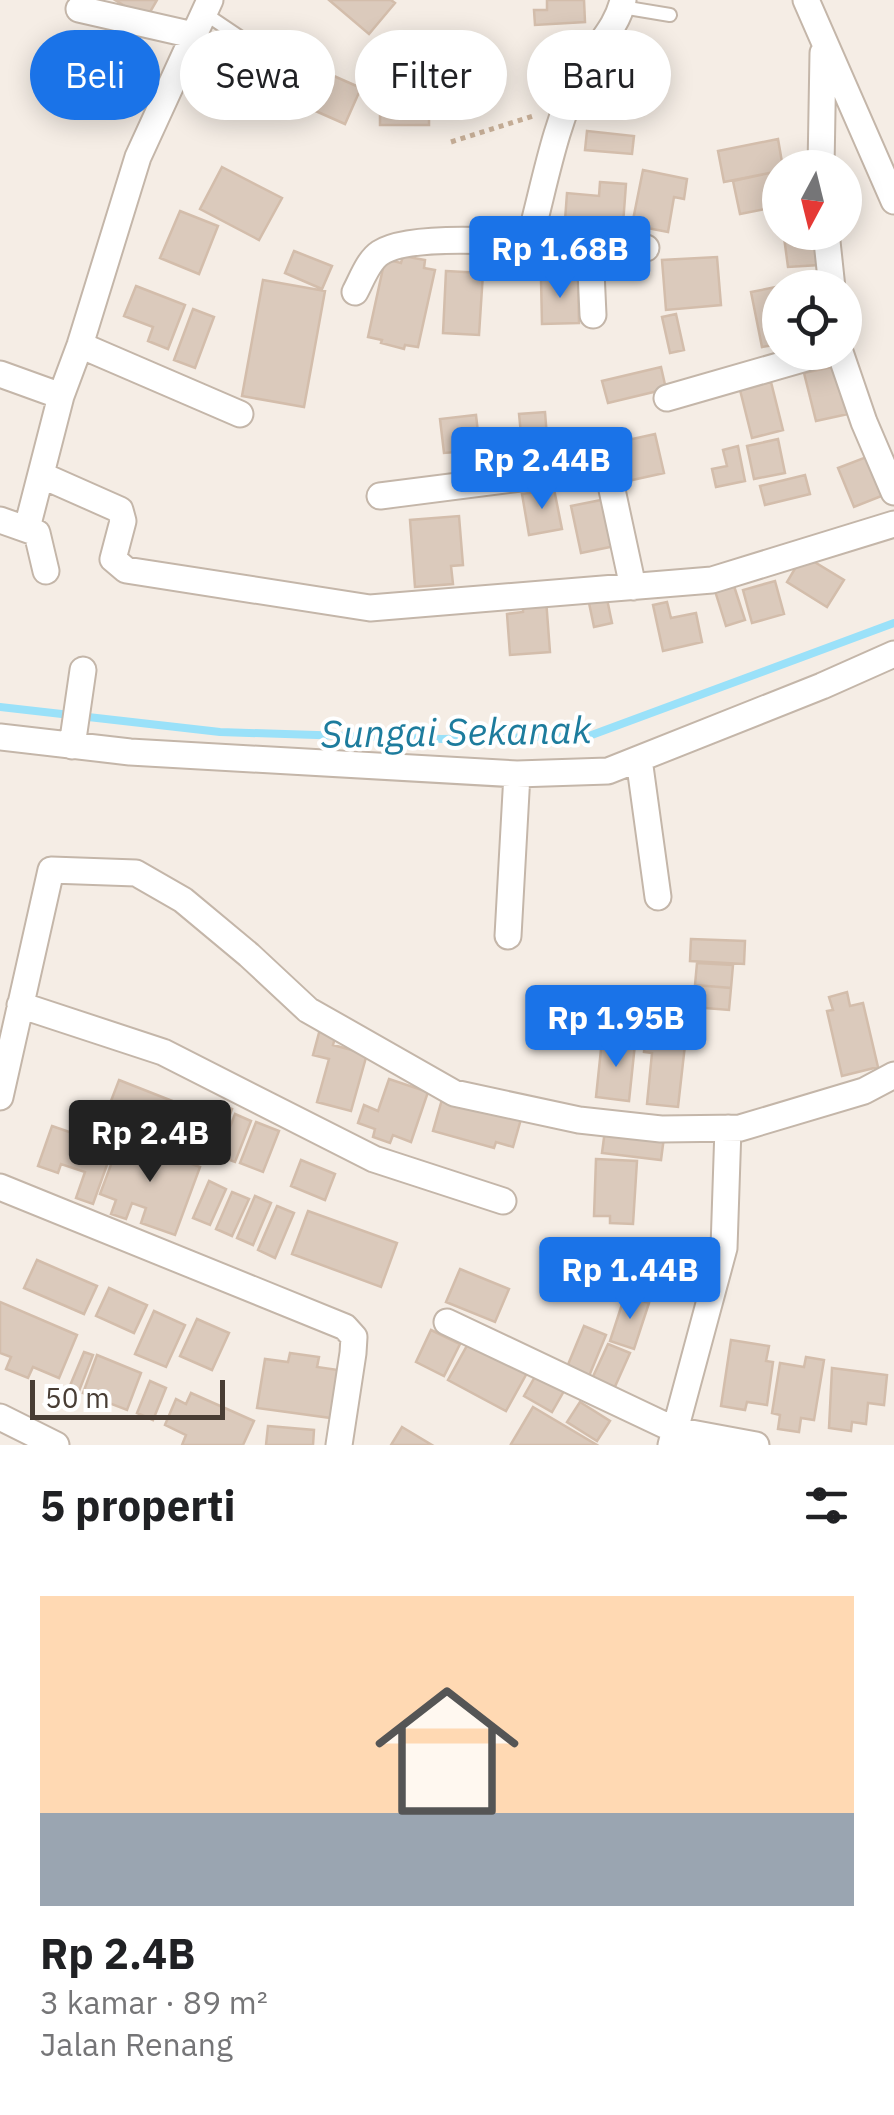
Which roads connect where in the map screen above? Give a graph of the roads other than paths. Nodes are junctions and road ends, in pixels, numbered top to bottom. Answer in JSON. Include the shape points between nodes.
{"nodes":[{"id":1,"x":806,"y":0,"type":"edge"},
{"id":2,"x":622,"y":3,"type":"edge"},
{"id":3,"x":79,"y":9,"type":"dead end"},
{"id":4,"x":670,"y":15,"type":"dead end"},
{"id":5,"x":202,"y":16,"type":"edge"},
{"id":6,"x":225,"y":30,"type":"edge"},
{"id":7,"x":824,"y":42,"type":"junction"},
{"id":8,"x":821,"y":150,"type":"edge"},
{"id":9,"x":894,"y":201,"type":"edge"},
{"id":10,"x":529,"y":242,"type":"junction"},
{"id":11,"x":646,"y":248,"type":"dead end"},
{"id":12,"x":590,"y":250,"type":"junction"},
{"id":13,"x":355,"y":292,"type":"dead end"},
{"id":14,"x":593,"y":315,"type":"dead end"},
{"id":15,"x":80,"y":345,"type":"junction"},
{"id":16,"x":764,"y":370,"type":"edge"},
{"id":17,"x":846,"y":370,"type":"edge"},
{"id":18,"x":0,"y":374,"type":"edge"},
{"id":19,"x":62,"y":396,"type":"junction"},
{"id":20,"x":667,"y":398,"type":"dead end"},
{"id":21,"x":240,"y":414,"type":"dead end"},
{"id":22,"x":41,"y":475,"type":"junction"},
{"id":23,"x":894,"y":492,"type":"edge"},
{"id":24,"x":380,"y":496,"type":"dead end"},
{"id":25,"x":0,"y":520,"type":"edge"},
{"id":26,"x":894,"y":524,"type":"edge"},
{"id":27,"x":27,"y":528,"type":"junction"},
{"id":28,"x":46,"y":571,"type":"dead end"},
{"id":29,"x":633,"y":586,"type":"junction"},
{"id":30,"x":894,"y":654,"type":"edge"},
{"id":31,"x":82,"y":679,"type":"dead end"},
{"id":32,"x":0,"y":737,"type":"edge"},
{"id":33,"x":72,"y":743,"type":"junction"},
{"id":34,"x":639,"y":759,"type":"junction"},
{"id":35,"x":516,"y":774,"type":"junction"},
{"id":36,"x":658,"y":897,"type":"dead end"},
{"id":37,"x":508,"y":936,"type":"dead end"},
{"id":38,"x":20,"y":1005,"type":"junction"},
{"id":39,"x":894,"y":1075,"type":"edge"},
{"id":40,"x":0,"y":1097,"type":"edge"},
{"id":41,"x":728,"y":1128,"type":"junction"},
{"id":42,"x":0,"y":1187,"type":"edge"},
{"id":43,"x":503,"y":1201,"type":"dead end"},
{"id":44,"x":447,"y":1322,"type":"dead end"},
{"id":45,"x":0,"y":1417,"type":"edge"},
{"id":46,"x":673,"y":1437,"type":"edge"},
{"id":47,"x":56,"y":1445,"type":"edge"},
{"id":48,"x":339,"y":1445,"type":"edge"},
{"id":49,"x":756,"y":1445,"type":"edge"}],
"edges":[{"from":1,"to":7,"type":"street"},
{"from":2,"to":4,"type":"lane"},
{"from":2,"to":10,"type":"street","via":[[580,74]]},
{"from":3,"to":5,"type":"street"},
{"from":5,"to":6,"type":"lane"},
{"from":5,"to":15,"type":"street","via":[[138,156]]},
{"from":7,"to":8,"type":"street"},
{"from":7,"to":9,"type":"street"},
{"from":10,"to":12,"type":"street"},
{"from":10,"to":13,"type":"street","via":[[389,248],[373,259]]},
{"from":11,"to":12,"type":"street"},
{"from":12,"to":14,"type":"street"},
{"from":15,"to":19,"type":"street"},
{"from":15,"to":21,"type":"street"},
{"from":16,"to":20,"type":"street"},
{"from":17,"to":23,"type":"street"},
{"from":18,"to":19,"type":"street"},
{"from":19,"to":22,"type":"street"},
{"from":22,"to":27,"type":"street"},
{"from":22,"to":29,"type":"street","via":[[120,510],[124,520],[113,559],[126,570],[154,576],[370,608]]},
{"from":24,"to":29,"type":"street","via":[[600,472],[611,486]]},
{"from":25,"to":27,"type":"street"},
{"from":26,"to":29,"type":"street","via":[[712,580]]},
{"from":27,"to":28,"type":"street","via":[[37,532]]},
{"from":30,"to":34,"type":"street"},
{"from":31,"to":33,"type":"street"},
{"from":32,"to":33,"type":"street"},
{"from":33,"to":35,"type":"street"},
{"from":34,"to":35,"type":"street","via":[[608,771]]},
{"from":34,"to":36,"type":"street"},
{"from":35,"to":37,"type":"street"},
{"from":38,"to":40,"type":"street"},
{"from":38,"to":41,"type":"street","via":[[51,870],[136,874],[183,900],[308,1010],[454,1092],[579,1120]]},
{"from":38,"to":43,"type":"street","via":[[163,1052],[374,1160]]},
{"from":39,"to":41,"type":"street","via":[[864,1091]]},
{"from":41,"to":46,"type":"street","via":[[724,1248]]},
{"from":42,"to":48,"type":"street","via":[[345,1327],[354,1338]]},
{"from":44,"to":46,"type":"street"},
{"from":45,"to":47,"type":"street"},
{"from":46,"to":49,"type":"street"}]}
